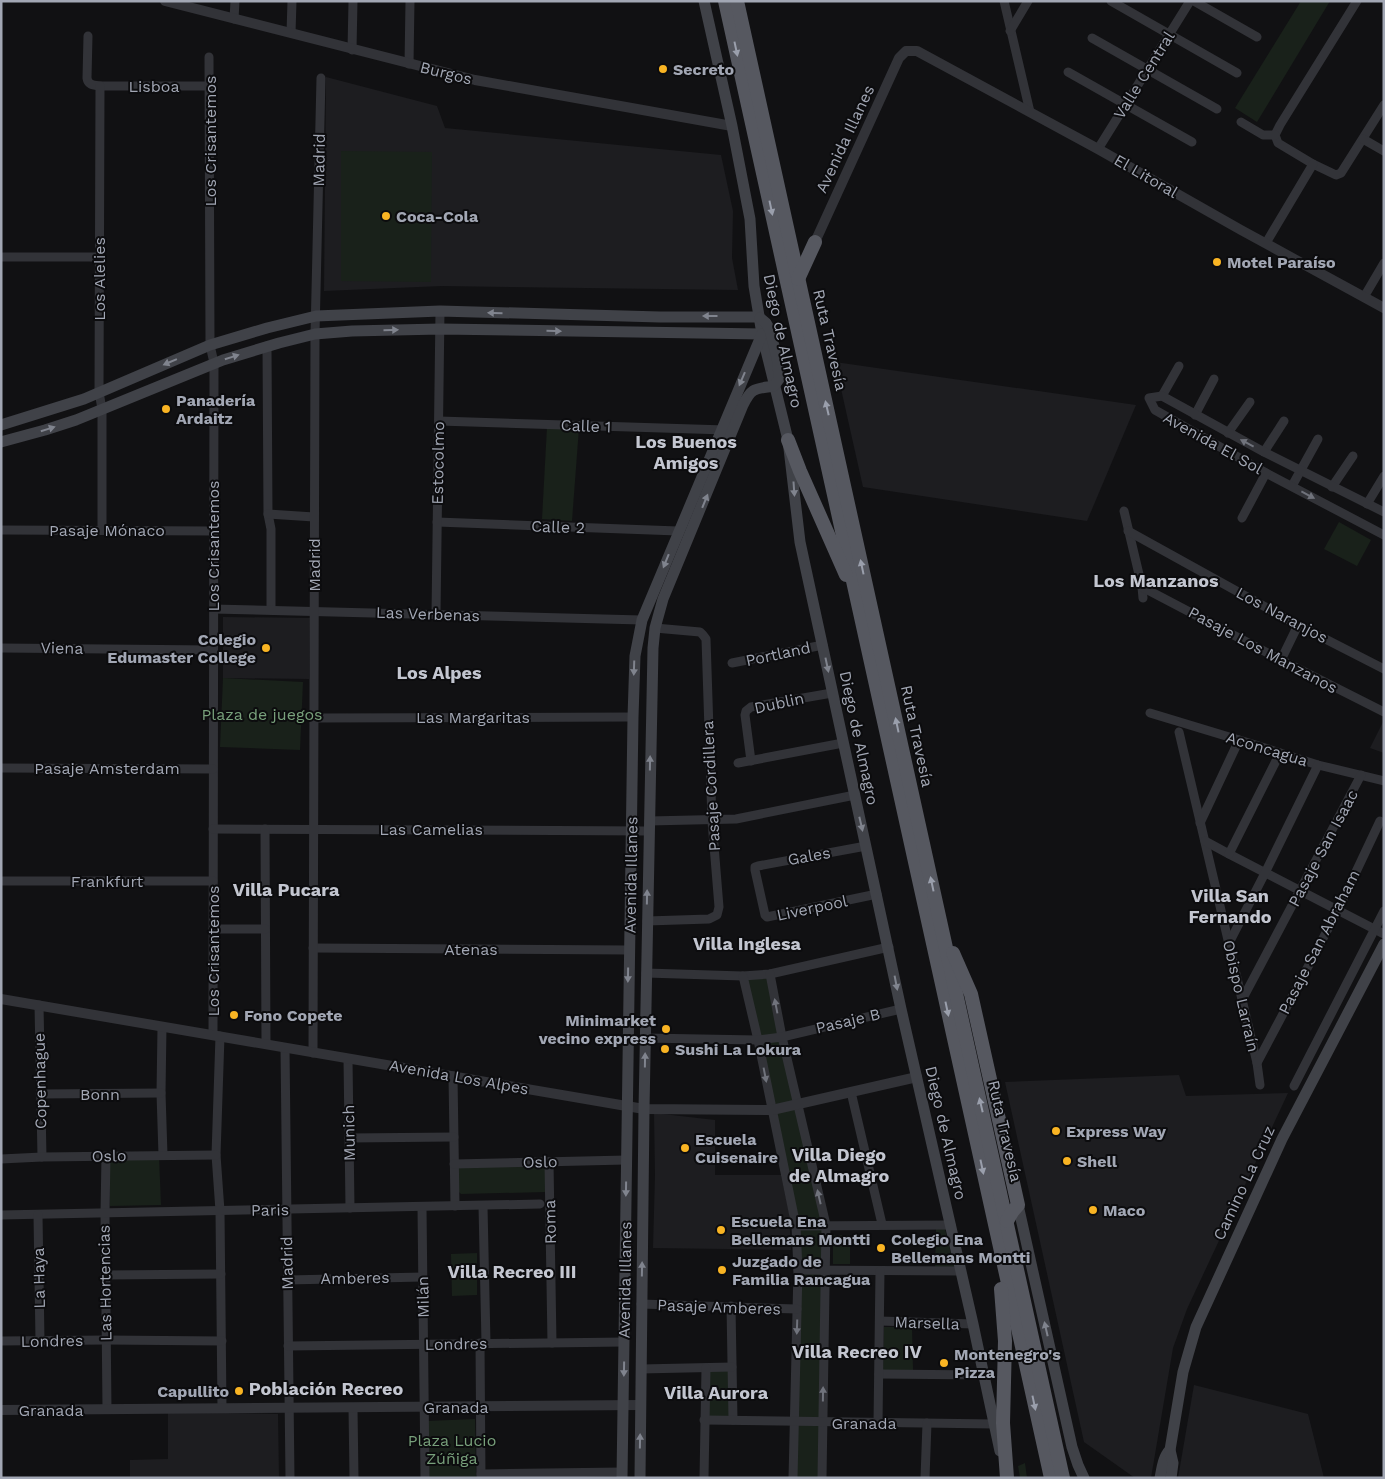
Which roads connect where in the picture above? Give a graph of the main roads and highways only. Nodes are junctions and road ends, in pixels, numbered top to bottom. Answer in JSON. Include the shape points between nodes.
{"nodes":[{"id":1,"x":704,"y":1,"type":"edge"},
{"id":2,"x":725,"y":1,"type":"edge"},
{"id":3,"x":738,"y":1,"type":"edge"},
{"id":4,"x":788,"y":232,"type":"junction"},
{"id":5,"x":798,"y":279,"type":"junction"},
{"id":6,"x":759,"y":317,"type":"junction"},
{"id":7,"x":762,"y":334,"type":"junction"},
{"id":8,"x":774,"y":386,"type":"junction"},
{"id":9,"x":1,"y":425,"type":"edge"},
{"id":10,"x":788,"y":440,"type":"junction"},
{"id":11,"x":1,"y":442,"type":"edge"},
{"id":12,"x":860,"y":609,"type":"junction"},
{"id":13,"x":943,"y":932,"type":"junction"},
{"id":14,"x":1384,"y":944,"type":"edge"},
{"id":15,"x":990,"y":1202,"type":"junction"},
{"id":16,"x":1018,"y":1205,"type":"junction"},
{"id":17,"x":1007,"y":1221,"type":"junction"},
{"id":18,"x":1170,"y":1450,"type":"junction"},
{"id":19,"x":622,"y":1475,"type":"edge"},
{"id":20,"x":640,"y":1478,"type":"edge"},
{"id":21,"x":1006,"y":1478,"type":"edge"},
{"id":22,"x":1051,"y":1478,"type":"edge"},
{"id":23,"x":1063,"y":1478,"type":"edge"},
{"id":24,"x":1084,"y":1478,"type":"edge"},
{"id":25,"x":1160,"y":1478,"type":"edge"},
{"id":26,"x":1171,"y":1478,"type":"edge"}],
"edges":[{"from":1,"to":6,"type":"main road","name":"Diego de Almagro","via":[[750,220],[752,274]]},
{"from":2,"to":12,"type":"highway","name":"Ruta Travesía","one_way":true},
{"from":3,"to":4,"type":"highway","name":"Ruta Travesía"},
{"from":4,"to":5,"type":"highway","name":"Ruta Travesía"},
{"from":4,"to":5,"type":"highway","via":[[799,242],[815,242]]},
{"from":13,"to":5,"type":"highway","name":"Ruta Travesía","one_way":true},
{"from":6,"to":7,"type":"main road","name":"Diego de Almagro"},
{"from":6,"to":8,"type":"main road","via":[[770,330],[778,362],[779,376]]},
{"from":6,"to":9,"type":"main road","one_way":true,"via":[[440,312],[316,316],[210,345],[99,392]]},
{"from":7,"to":8,"type":"main road","name":"Diego de Almagro"},
{"from":11,"to":7,"type":"main road","one_way":true,"via":[[50,429],[214,363],[315,334],[440,329]]},
{"from":7,"to":19,"type":"main road","name":"Avenida Illanes","one_way":true,"via":[[642,620],[635,656]]},
{"from":8,"to":10,"type":"main road","name":"Diego de Almagro"},
{"from":20,"to":8,"type":"main road","name":"Avenida Illanes","one_way":true,"via":[[646,973],[655,628],[663,599],[750,392]]},
{"from":10,"to":12,"type":"highway"},
{"from":10,"to":21,"type":"main road","name":"Diego de Almagro","one_way":true,"via":[[800,542]]},
{"from":12,"to":15,"type":"highway","name":"Ruta Travesía","one_way":true},
{"from":13,"to":16,"type":"highway","via":[[971,994]]},
{"from":17,"to":13,"type":"highway","name":"Ruta Travesía","one_way":true},
{"from":14,"to":18,"type":"main road","name":"Camino La Cruz","via":[[1282,1139],[1198,1322],[1183,1372]]},
{"from":15,"to":21,"type":"highway","via":[[1004,1318]]},
{"from":15,"to":22,"type":"highway","name":"Ruta Travesía","one_way":true},
{"from":16,"to":17,"type":"highway"},
{"from":24,"to":16,"type":"main road","one_way":true,"via":[[1072,1447]]},
{"from":17,"to":23,"type":"highway","name":"Ruta Travesía"},
{"from":18,"to":25,"type":"main road","name":"Camino La Cruz","via":[[1163,1462]]},
{"from":18,"to":26,"type":"main road","name":"Camino La Cruz","via":[[1173,1463]]}]}
